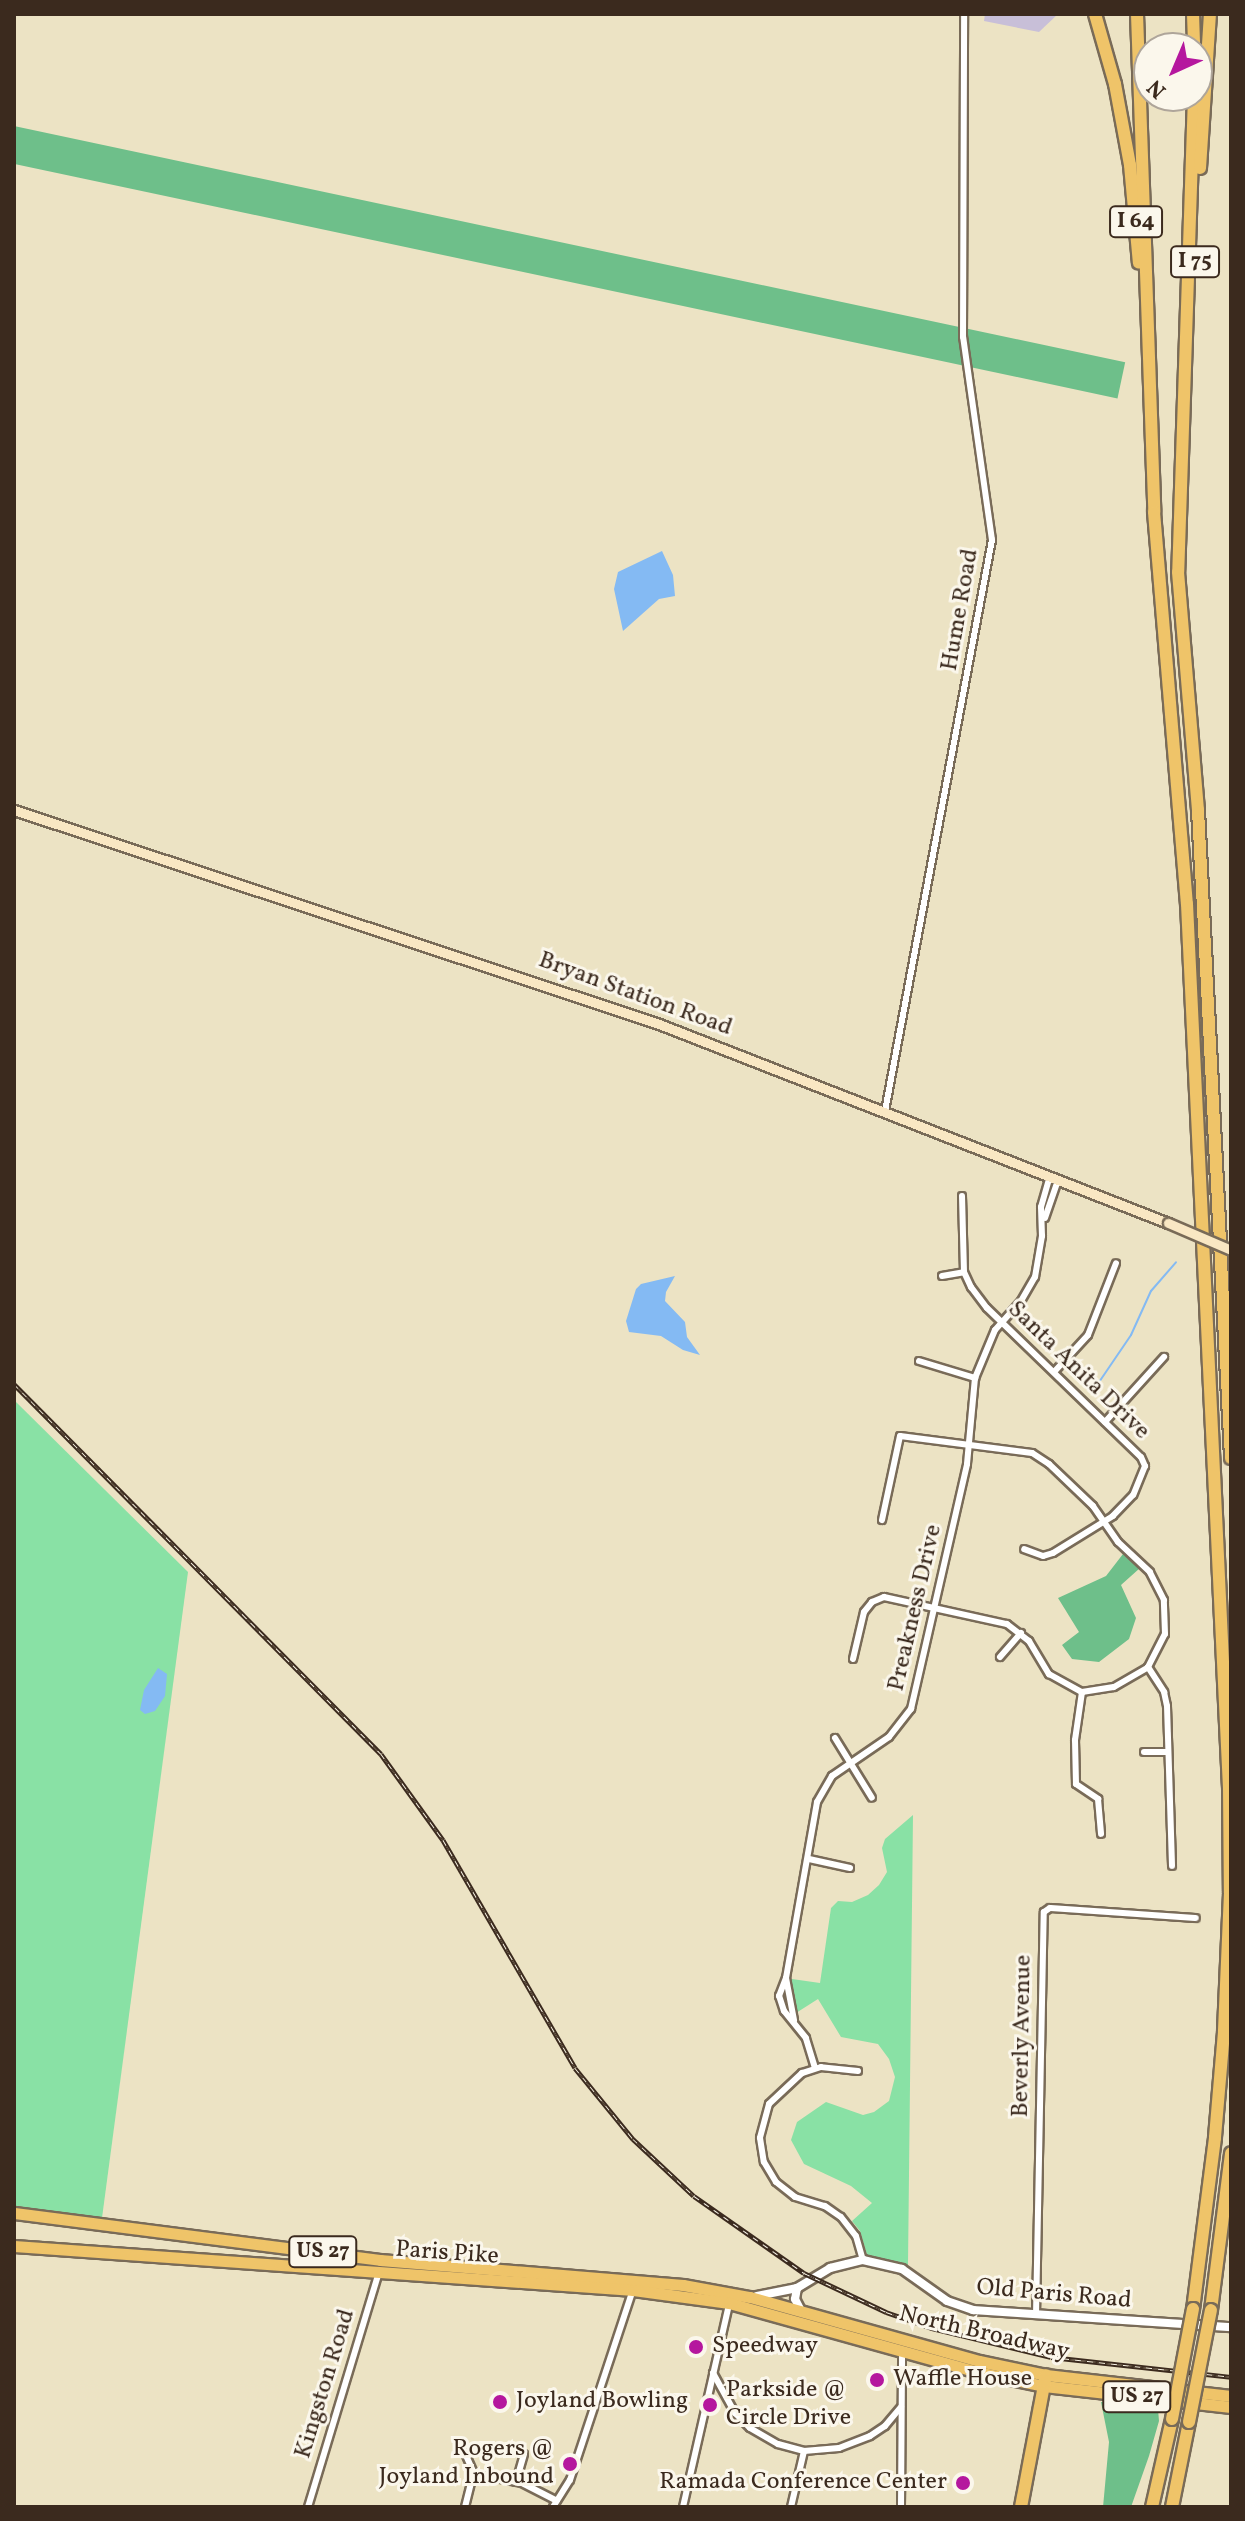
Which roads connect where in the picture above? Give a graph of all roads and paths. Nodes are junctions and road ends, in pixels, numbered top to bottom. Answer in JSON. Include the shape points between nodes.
{"nodes":[{"id":1,"x":964,"y":14,"type":"edge"},
{"id":2,"x":1095,"y":14,"type":"edge"},
{"id":3,"x":1137,"y":14,"type":"edge"},
{"id":4,"x":1210,"y":14,"type":"edge"},
{"id":5,"x":1194,"y":112,"type":"edge"},
{"id":6,"x":1150,"y":433,"type":"junction"},
{"id":7,"x":1178,"y":510,"type":"junction"},
{"id":8,"x":14,"y":810,"type":"edge"},
{"id":9,"x":885,"y":1111,"type":"junction"},
{"id":10,"x":1054,"y":1178,"type":"junction"},
{"id":11,"x":962,"y":1196,"type":"dead end"},
{"id":12,"x":1231,"y":1250,"type":"edge"},
{"id":13,"x":1116,"y":1263,"type":"dead end"},
{"id":14,"x":964,"y":1272,"type":"junction"},
{"id":15,"x":942,"y":1276,"type":"dead end"},
{"id":16,"x":1004,"y":1322,"type":"junction"},
{"id":17,"x":1164,"y":1357,"type":"dead end"},
{"id":18,"x":919,"y":1361,"type":"dead end"},
{"id":19,"x":1054,"y":1372,"type":"junction"},
{"id":20,"x":975,"y":1378,"type":"junction"},
{"id":21,"x":1105,"y":1422,"type":"junction"},
{"id":22,"x":968,"y":1443,"type":"junction"},
{"id":23,"x":1231,"y":1458,"type":"edge"},
{"id":24,"x":882,"y":1520,"type":"dead end"},
{"id":25,"x":1104,"y":1521,"type":"junction"},
{"id":26,"x":1024,"y":1549,"type":"dead end"},
{"id":27,"x":936,"y":1607,"type":"junction"},
{"id":28,"x":1021,"y":1633,"type":"junction"},
{"id":29,"x":1000,"y":1657,"type":"dead end"},
{"id":30,"x":853,"y":1659,"type":"dead end"},
{"id":31,"x":1148,"y":1667,"type":"junction"},
{"id":32,"x":1082,"y":1692,"type":"junction"},
{"id":33,"x":835,"y":1738,"type":"dead end"},
{"id":34,"x":1144,"y":1752,"type":"dead end"},
{"id":35,"x":1168,"y":1752,"type":"junction"},
{"id":36,"x":852,"y":1762,"type":"junction"},
{"id":37,"x":872,"y":1798,"type":"dead end"},
{"id":38,"x":1101,"y":1834,"type":"dead end"},
{"id":39,"x":809,"y":1859,"type":"junction"},
{"id":40,"x":1172,"y":1866,"type":"dead end"},
{"id":41,"x":850,"y":1868,"type":"dead end"},
{"id":42,"x":1196,"y":1918,"type":"dead end"},
{"id":43,"x":786,"y":1978,"type":"junction"},
{"id":44,"x":794,"y":2020,"type":"junction"},
{"id":45,"x":815,"y":2068,"type":"junction"},
{"id":46,"x":858,"y":2071,"type":"dead end"},
{"id":47,"x":1231,"y":2153,"type":"edge"},
{"id":48,"x":14,"y":2213,"type":"edge"},
{"id":49,"x":14,"y":2246,"type":"edge"},
{"id":50,"x":863,"y":2260,"type":"junction"},
{"id":51,"x":379,"y":2266,"type":"junction"},
{"id":52,"x":634,"y":2285,"type":"junction"},
{"id":53,"x":797,"y":2288,"type":"junction"},
{"id":54,"x":786,"y":2291,"type":"junction"},
{"id":55,"x":750,"y":2297,"type":"junction"},
{"id":56,"x":730,"y":2299,"type":"junction"},
{"id":57,"x":782,"y":2309,"type":"junction"},
{"id":58,"x":801,"y":2311,"type":"junction"},
{"id":59,"x":1036,"y":2315,"type":"junction"},
{"id":60,"x":1231,"y":2327,"type":"edge"},
{"id":61,"x":903,"y":2346,"type":"junction"},
{"id":62,"x":713,"y":2373,"type":"junction"},
{"id":63,"x":1049,"y":2381,"type":"junction"},
{"id":64,"x":1231,"y":2396,"type":"edge"},
{"id":65,"x":725,"y":2397,"type":"junction"},
{"id":66,"x":707,"y":2401,"type":"junction"},
{"id":67,"x":901,"y":2407,"type":"junction"},
{"id":68,"x":1231,"y":2407,"type":"edge"},
{"id":69,"x":1167,"y":2439,"type":"junction"},
{"id":70,"x":460,"y":2442,"type":"dead end"},
{"id":71,"x":804,"y":2451,"type":"junction"},
{"id":72,"x":524,"y":2454,"type":"dead end"},
{"id":73,"x":475,"y":2476,"type":"junction"},
{"id":74,"x":516,"y":2482,"type":"junction"},
{"id":75,"x":555,"y":2504,"type":"edge"},
{"id":76,"x":308,"y":2507,"type":"edge"},
{"id":77,"x":465,"y":2507,"type":"edge"},
{"id":78,"x":683,"y":2507,"type":"edge"},
{"id":79,"x":791,"y":2507,"type":"edge"},
{"id":80,"x":901,"y":2507,"type":"edge"},
{"id":81,"x":1021,"y":2507,"type":"edge"},
{"id":82,"x":1028,"y":2507,"type":"edge"},
{"id":83,"x":1143,"y":2507,"type":"edge"},
{"id":84,"x":1152,"y":2507,"type":"edge"},
{"id":85,"x":1172,"y":2507,"type":"edge"}],
"edges":[{"from":1,"to":9,"type":"street","name":"Hume Road","via":[[963,337],[992,540]]},
{"from":2,"to":6,"type":"highway","number":"I 64","via":[[1130,165]]},
{"from":3,"to":6,"type":"highway","number":"I 75"},
{"from":4,"to":7,"type":"highway","number":"I 75"},
{"from":5,"to":7,"type":"highway","number":"I 64"},
{"from":6,"to":69,"type":"highway","number":"I 64","bridge":true,"via":[[1156,563],[1185,876],[1229,1773],[1230,1893],[1215,2138],[1193,2309]]},
{"from":7,"to":23,"type":"highway","number":"I 64"},
{"from":8,"to":9,"type":"main road","name":"Bryan Station Road","via":[[546,984]]},
{"from":9,"to":10,"type":"main road","name":"Bryan Station Road"},
{"from":10,"to":12,"type":"main road","name":"Bryan Station Road","bridge":true},
{"from":10,"to":16,"type":"street","name":"Preakness Drive","via":[[1035,1277]]},
{"from":11,"to":14,"type":"street"},
{"from":13,"to":19,"type":"street","via":[[1088,1335]]},
{"from":14,"to":15,"type":"street"},
{"from":14,"to":16,"type":"street","name":"Santa Anita Drive","via":[[978,1298]]},
{"from":16,"to":19,"type":"street","name":"Santa Anita Drive"},
{"from":16,"to":20,"type":"street","name":"Preakness Drive","via":[[986,1347]]},
{"from":17,"to":21,"type":"street"},
{"from":18,"to":20,"type":"street"},
{"from":19,"to":21,"type":"street","name":"Santa Anita Drive"},
{"from":20,"to":22,"type":"street","name":"Preakness Drive"},
{"from":21,"to":25,"type":"street","name":"Santa Anita Drive","via":[[1145,1466],[1127,1504]]},
{"from":22,"to":24,"type":"street","via":[[900,1436]]},
{"from":22,"to":25,"type":"street","via":[[1043,1458]]},
{"from":22,"to":27,"type":"street","name":"Preakness Drive"},
{"from":25,"to":26,"type":"street","name":"Santa Anita Drive","via":[[1053,1553],[1043,1556]]},
{"from":25,"to":31,"type":"street","via":[[1150,1572],[1164,1600],[1165,1634]]},
{"from":27,"to":28,"type":"street","via":[[991,1618]]},
{"from":27,"to":30,"type":"street","via":[[891,1597],[872,1602],[864,1612]]},
{"from":27,"to":36,"type":"street","name":"Preakness Drive","via":[[911,1709],[895,1732]]},
{"from":28,"to":29,"type":"street"},
{"from":28,"to":32,"type":"street","via":[[1049,1674]]},
{"from":31,"to":32,"type":"street","via":[[1114,1687]]},
{"from":31,"to":35,"type":"street","via":[[1164,1692]]},
{"from":32,"to":38,"type":"street","via":[[1074,1752],[1076,1784],[1098,1799]]},
{"from":33,"to":36,"type":"street"},
{"from":34,"to":35,"type":"street"},
{"from":35,"to":40,"type":"street"},
{"from":36,"to":37,"type":"street"},
{"from":36,"to":39,"type":"street","name":"Preakness Drive","via":[[821,1791]]},
{"from":39,"to":41,"type":"street"},
{"from":39,"to":43,"type":"street","name":"Preakness Drive"},
{"from":42,"to":59,"type":"street","name":"Beverly Avenue","via":[[1050,1908],[1044,1912]]},
{"from":43,"to":44,"type":"street","name":"Preakness Drive"},
{"from":43,"to":44,"type":"street","name":"Preakness Drive","via":[[779,1996]]},
{"from":44,"to":45,"type":"street","name":"Preakness Drive"},
{"from":45,"to":46,"type":"street"},
{"from":45,"to":50,"type":"street","via":[[786,2084],[769,2104],[761,2124],[762,2154],[782,2188],[825,2206],[847,2223]]},
{"from":47,"to":85,"type":"highway","bridge":true,"via":[[1211,2310]]},
{"from":48,"to":51,"type":"highway","name":"Paris Pike","number":"US 27"},
{"from":49,"to":51,"type":"highway","name":"Paris Pike","number":"US 27"},
{"from":50,"to":53,"type":"street","name":"Old Paris Road","via":[[830,2268]]},
{"from":50,"to":59,"type":"street","name":"Old Paris Road","via":[[902,2269],[960,2307]]},
{"from":51,"to":52,"type":"highway","name":"Paris Pike","number":"US 27"},
{"from":51,"to":76,"type":"street","name":"Kingston Road"},
{"from":52,"to":56,"type":"highway","name":"Paris Pike","number":"US 27"},
{"from":52,"to":75,"type":"street","via":[[570,2480]]},
{"from":53,"to":54,"type":"street","name":"Old Paris Road"},
{"from":53,"to":57,"type":"street","name":"Old Paris Road"},
{"from":53,"to":58,"type":"street"},
{"from":54,"to":55,"type":"street","name":"Old Paris Road"},
{"from":54,"to":57,"type":"street"},
{"from":55,"to":56,"type":"highway","name":"North Broadway","number":"US 27"},
{"from":55,"to":57,"type":"highway","name":"North Broadway","number":"US 27"},
{"from":56,"to":57,"type":"highway","name":"Paris Pike","number":"US 27"},
{"from":56,"to":62,"type":"street"},
{"from":57,"to":58,"type":"highway","name":"North Broadway","number":"US 27"},
{"from":57,"to":61,"type":"highway","name":"North Broadway","number":"US 27"},
{"from":58,"to":61,"type":"highway","name":"North Broadway","number":"US 27"},
{"from":59,"to":60,"type":"street","name":"Old Paris Road"},
{"from":61,"to":63,"type":"highway","name":"North Broadway","number":"US 27"},
{"from":61,"to":67,"type":"street"},
{"from":62,"to":65,"type":"street"},
{"from":62,"to":66,"type":"street"},
{"from":63,"to":64,"type":"highway","name":"North Broadway","number":"US 27"},
{"from":63,"to":68,"type":"highway","name":"North Broadway","number":"US 27"},
{"from":63,"to":81,"type":"highway"},
{"from":63,"to":82,"type":"highway"},
{"from":65,"to":66,"type":"street","via":[[715,2395]]},
{"from":65,"to":71,"type":"street","via":[[750,2428]]},
{"from":66,"to":78,"type":"street"},
{"from":67,"to":71,"type":"street","via":[[870,2436],[830,2450]]},
{"from":67,"to":80,"type":"street"},
{"from":69,"to":83,"type":"highway"},
{"from":69,"to":84,"type":"highway","number":"I 64"},
{"from":70,"to":73,"type":"street"},
{"from":71,"to":79,"type":"street"},
{"from":72,"to":74,"type":"street"},
{"from":73,"to":74,"type":"street"},
{"from":73,"to":77,"type":"street"},
{"from":74,"to":75,"type":"street","via":[[537,2488]]}]}
